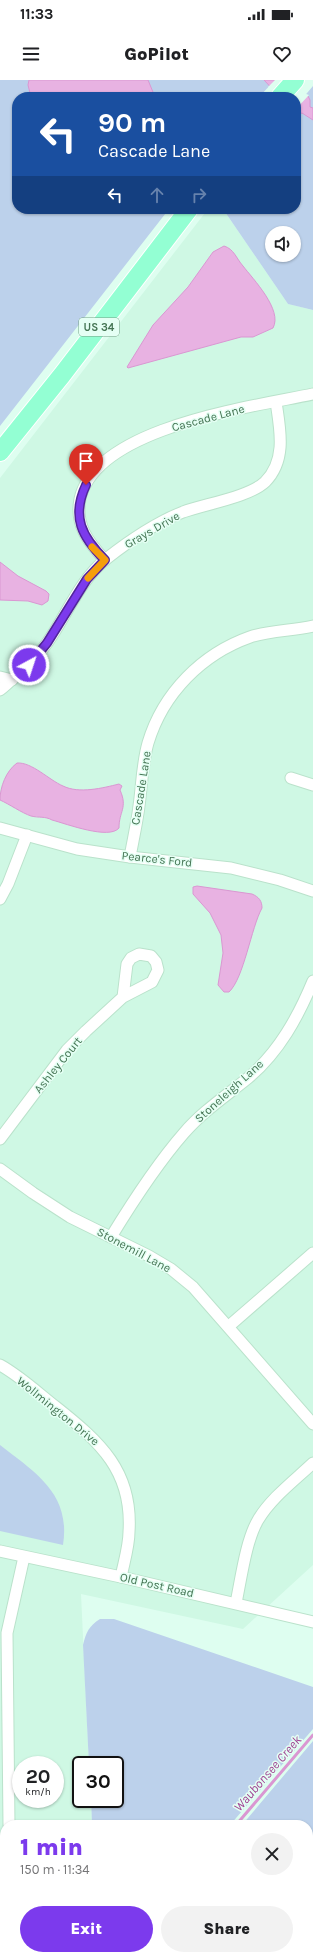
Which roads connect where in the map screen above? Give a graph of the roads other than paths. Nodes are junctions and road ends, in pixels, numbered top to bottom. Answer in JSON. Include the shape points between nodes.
{"nodes":[{"id":1,"x":295,"y":80,"type":"edge"},
{"id":2,"x":284,"y":92,"type":"edge"},
{"id":3,"x":185,"y":214,"type":"edge"},
{"id":4,"x":313,"y":394,"type":"edge"},
{"id":5,"x":276,"y":402,"type":"junction"},
{"id":6,"x":0,"y":452,"type":"edge"},
{"id":7,"x":105,"y":560,"type":"junction"},
{"id":8,"x":313,"y":626,"type":"edge"},
{"id":9,"x":0,"y":677,"type":"edge"},
{"id":10,"x":12,"y":680,"type":"junction"},
{"id":11,"x":0,"y":690,"type":"edge"},
{"id":12,"x":291,"y":778,"type":"dead end"},
{"id":13,"x":313,"y":784,"type":"edge"},
{"id":14,"x":0,"y":828,"type":"edge"},
{"id":15,"x":27,"y":835,"type":"junction"},
{"id":16,"x":130,"y":857,"type":"junction"},
{"id":17,"x":313,"y":891,"type":"edge"},
{"id":18,"x":0,"y":899,"type":"edge"},
{"id":19,"x":313,"y":981,"type":"edge"},
{"id":20,"x":123,"y":997,"type":"dead end"},
{"id":21,"x":0,"y":1139,"type":"edge"},
{"id":22,"x":0,"y":1169,"type":"edge"},
{"id":23,"x":111,"y":1237,"type":"junction"},
{"id":24,"x":313,"y":1253,"type":"edge"},
{"id":25,"x":229,"y":1326,"type":"junction"},
{"id":26,"x":0,"y":1365,"type":"edge"},
{"id":27,"x":313,"y":1424,"type":"edge"},
{"id":28,"x":313,"y":1463,"type":"edge"},
{"id":29,"x":0,"y":1551,"type":"edge"},
{"id":30,"x":24,"y":1557,"type":"junction"},
{"id":31,"x":121,"y":1577,"type":"junction"},
{"id":32,"x":236,"y":1603,"type":"junction"},
{"id":33,"x":313,"y":1622,"type":"edge"},
{"id":34,"x":10,"y":1820,"type":"edge"}],
"edges":[{"from":1,"to":2,"type":"main road"},
{"from":3,"to":6,"type":"main road","number":"US 34"},
{"from":4,"to":5,"type":"street","name":"Cascade Lane"},
{"from":5,"to":7,"type":"street","name":"Grays Drive","via":[[281,446],[273,472],[264,482],[245,494],[208,503],[158,524]]},
{"from":5,"to":7,"type":"street","name":"Cascade Lane","via":[[179,424],[133,444],[98,467],[89,477],[78,508],[83,534],[90,546]]},
{"from":7,"to":10,"type":"street","name":"Grays Drive","via":[[87,579],[47,643],[29,665]]},
{"from":8,"to":16,"type":"street","name":"Cascade Lane","via":[[265,633],[231,645],[202,664],[169,698],[148,742]]},
{"from":9,"to":10,"type":"street"},
{"from":10,"to":11,"type":"street","name":"Grays Drive"},
{"from":12,"to":13,"type":"street"},
{"from":14,"to":15,"type":"street","name":"Pearce's Ford"},
{"from":15,"to":16,"type":"street","name":"Pearce's Ford","via":[[77,849]]},
{"from":15,"to":18,"type":"street"},
{"from":16,"to":17,"type":"street","name":"Pearce's Ford","via":[[231,868]]},
{"from":19,"to":23,"type":"street","name":"Stoneleigh Lane","via":[[289,1031],[249,1077],[207,1108],[184,1133],[143,1185]]},
{"from":20,"to":21,"type":"street","name":"Ashley Court","via":[[67,1050]]},
{"from":22,"to":23,"type":"street","name":"Stonemill Lane","via":[[70,1217]]},
{"from":23,"to":25,"type":"street","name":"Stonemill Lane","via":[[171,1270],[193,1287]]},
{"from":24,"to":25,"type":"street"},
{"from":25,"to":27,"type":"street","name":"Stonemill Lane"},
{"from":26,"to":31,"type":"street","name":"Wollmington Drive","via":[[88,1432],[115,1464],[123,1480],[130,1520]]},
{"from":28,"to":32,"type":"street","via":[[278,1496],[257,1521],[251,1536]]},
{"from":29,"to":30,"type":"street","name":"Old Post Road"},
{"from":30,"to":31,"type":"street","name":"Old Post Road"},
{"from":30,"to":34,"type":"street","via":[[7,1633]]},
{"from":31,"to":32,"type":"street","name":"Old Post Road"},
{"from":32,"to":33,"type":"street","name":"Old Post Road"}]}
